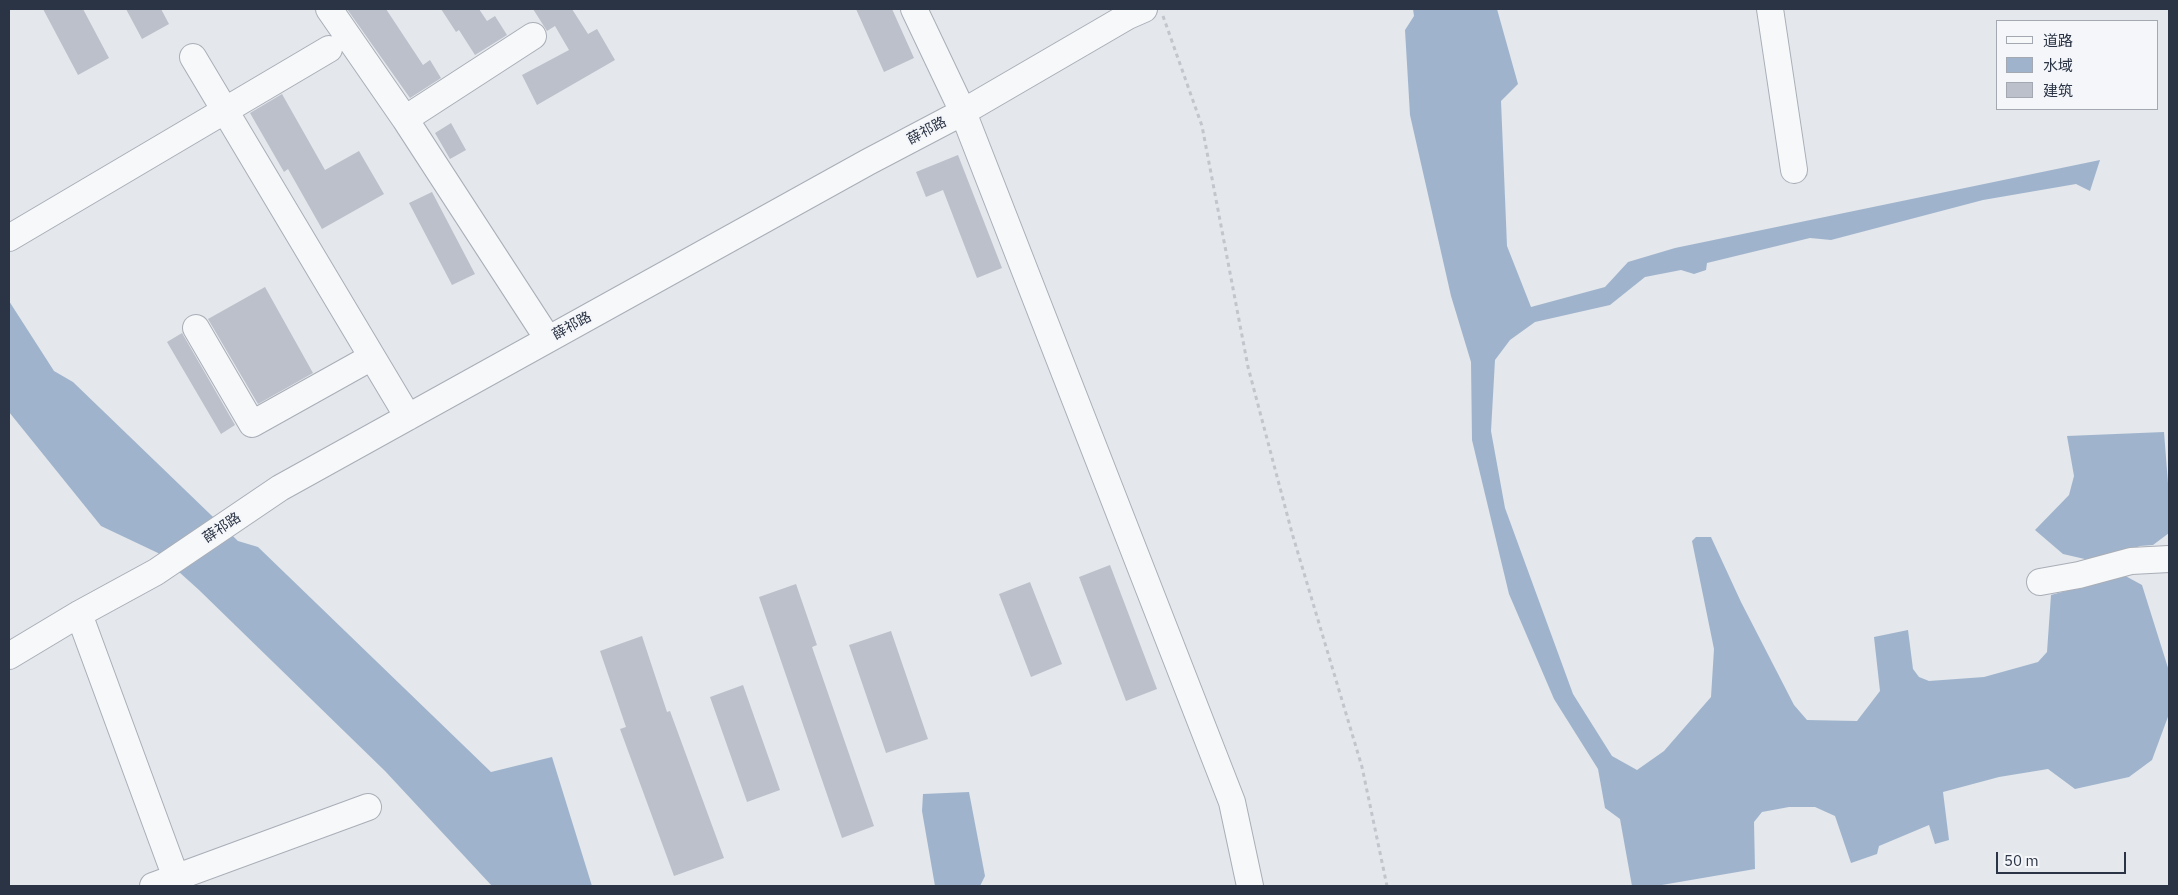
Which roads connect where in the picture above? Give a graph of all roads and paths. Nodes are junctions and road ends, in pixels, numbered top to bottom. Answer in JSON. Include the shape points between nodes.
{"nodes":[{"id":1,"x":329,"y":9,"type":"edge"},
{"id":2,"x":914,"y":9,"type":"edge"},
{"id":3,"x":1144,"y":9,"type":"edge"},
{"id":4,"x":1160,"y":9,"type":"edge"},
{"id":5,"x":1770,"y":9,"type":"edge"},
{"id":6,"x":533,"y":36,"type":"dead end"},
{"id":7,"x":329,"y":49,"type":"dead end"},
{"id":8,"x":193,"y":57,"type":"dead end"},
{"id":9,"x":225,"y":110,"type":"junction"},
{"id":10,"x":963,"y":112,"type":"junction"},
{"id":11,"x":405,"y":120,"type":"junction"},
{"id":12,"x":1794,"y":170,"type":"dead end"},
{"id":13,"x":9,"y":238,"type":"edge"},
{"id":14,"x":196,"y":328,"type":"dead end"},
{"id":15,"x":548,"y":340,"type":"junction"},
{"id":16,"x":372,"y":357,"type":"junction"},
{"id":17,"x":408,"y":417,"type":"junction"},
{"id":18,"x":2169,"y":559,"type":"edge"},
{"id":19,"x":2040,"y":582,"type":"dead end"},
{"id":20,"x":79,"y":614,"type":"junction"},
{"id":21,"x":9,"y":656,"type":"edge"},
{"id":22,"x":368,"y":807,"type":"dead end"},
{"id":23,"x":170,"y":883,"type":"edge"},
{"id":24,"x":1250,"y":886,"type":"edge"},
{"id":25,"x":1387,"y":886,"type":"edge"}],
"edges":[{"from":1,"to":11,"type":"street"},
{"from":2,"to":10,"type":"street"},
{"from":3,"to":10,"type":"street","name":"薛祁路"},
{"from":4,"to":25,"type":"path","via":[[1202,126],[1248,367],[1292,533],[1362,767]]},
{"from":5,"to":12,"type":"street"},
{"from":6,"to":11,"type":"street"},
{"from":7,"to":9,"type":"street"},
{"from":8,"to":9,"type":"street"},
{"from":9,"to":13,"type":"street"},
{"from":9,"to":16,"type":"street"},
{"from":10,"to":15,"type":"street","name":"薛祁路"},
{"from":10,"to":24,"type":"street","via":[[1232,802]]},
{"from":11,"to":15,"type":"street"},
{"from":14,"to":16,"type":"street","via":[[252,424]]},
{"from":15,"to":17,"type":"street","name":"薛祁路"},
{"from":16,"to":17,"type":"street"},
{"from":17,"to":20,"type":"street","name":"薛祁路","via":[[280,488],[156,572]]},
{"from":18,"to":19,"type":"street","via":[[2131,562]]},
{"from":20,"to":21,"type":"street","name":"薛祁路"},
{"from":20,"to":23,"type":"street"},
{"from":22,"to":23,"type":"street"}]}
